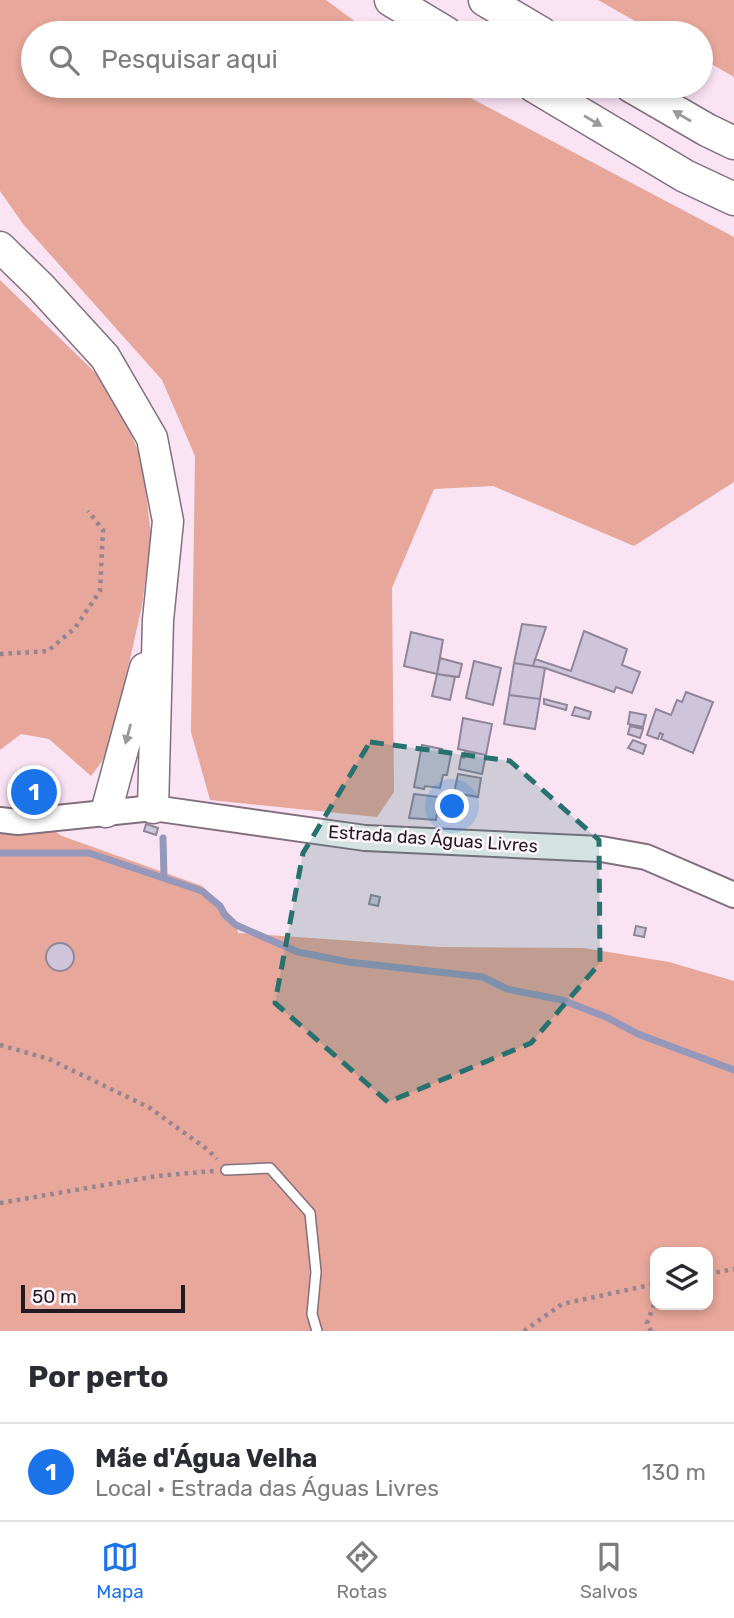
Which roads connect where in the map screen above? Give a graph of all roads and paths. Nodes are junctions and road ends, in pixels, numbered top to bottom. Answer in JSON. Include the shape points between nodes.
{"nodes":[{"id":1,"x":391,"y":0,"type":"edge"},
{"id":2,"x":485,"y":0,"type":"edge"},
{"id":3,"x":426,"y":21,"type":"edge"},
{"id":4,"x":521,"y":21,"type":"edge"},
{"id":5,"x":554,"y":98,"type":"edge"},
{"id":6,"x":652,"y":98,"type":"edge"},
{"id":7,"x":734,"y":143,"type":"edge"},
{"id":8,"x":734,"y":200,"type":"edge"},
{"id":9,"x":0,"y":247,"type":"edge"},
{"id":10,"x":88,"y":511,"type":"dead end"},
{"id":11,"x":158,"y":620,"type":"junction"},
{"id":12,"x":0,"y":654,"type":"edge"},
{"id":13,"x":153,"y":808,"type":"junction"},
{"id":14,"x":106,"y":812,"type":"junction"},
{"id":15,"x":0,"y":820,"type":"edge"},
{"id":16,"x":734,"y":895,"type":"edge"},
{"id":17,"x":0,"y":1045,"type":"edge"},
{"id":18,"x":226,"y":1170,"type":"junction"},
{"id":19,"x":0,"y":1203,"type":"edge"},
{"id":20,"x":734,"y":1269,"type":"edge"},
{"id":21,"x":713,"y":1273,"type":"edge"},
{"id":22,"x":650,"y":1285,"type":"edge"},
{"id":23,"x":652,"y":1310,"type":"edge"},
{"id":24,"x":317,"y":1331,"type":"edge"},
{"id":25,"x":524,"y":1331,"type":"edge"},
{"id":26,"x":651,"y":1331,"type":"edge"}],
"edges":[{"from":1,"to":3,"type":"highway"},
{"from":2,"to":4,"type":"highway"},
{"from":5,"to":8,"type":"highway","one_way":true},
{"from":7,"to":6,"type":"highway","one_way":true},
{"from":9,"to":11,"type":"highway","via":[[105,357],[152,438],[168,522]]},
{"from":10,"to":12,"type":"path","via":[[103,530],[100,591],[75,628],[48,651]]},
{"from":11,"to":13,"type":"highway"},
{"from":11,"to":14,"type":"highway","one_way":true},
{"from":13,"to":14,"type":"main road","name":"Estrada das Águas Livres"},
{"from":13,"to":16,"type":"main road","name":"Estrada das Águas Livres","via":[[365,838],[601,849],[646,858]]},
{"from":14,"to":15,"type":"main road","name":"Estrada das Águas Livres"},
{"from":17,"to":18,"type":"path","via":[[49,1059],[150,1108],[208,1150]]},
{"from":18,"to":19,"type":"path","via":[[158,1176]]},
{"from":18,"to":24,"type":"lane","via":[[270,1168],[310,1213],[316,1272],[312,1314]]},
{"from":20,"to":21,"type":"path"},
{"from":22,"to":25,"type":"path","via":[[562,1304]]},
{"from":23,"to":26,"type":"path","via":[[647,1323]]}]}
